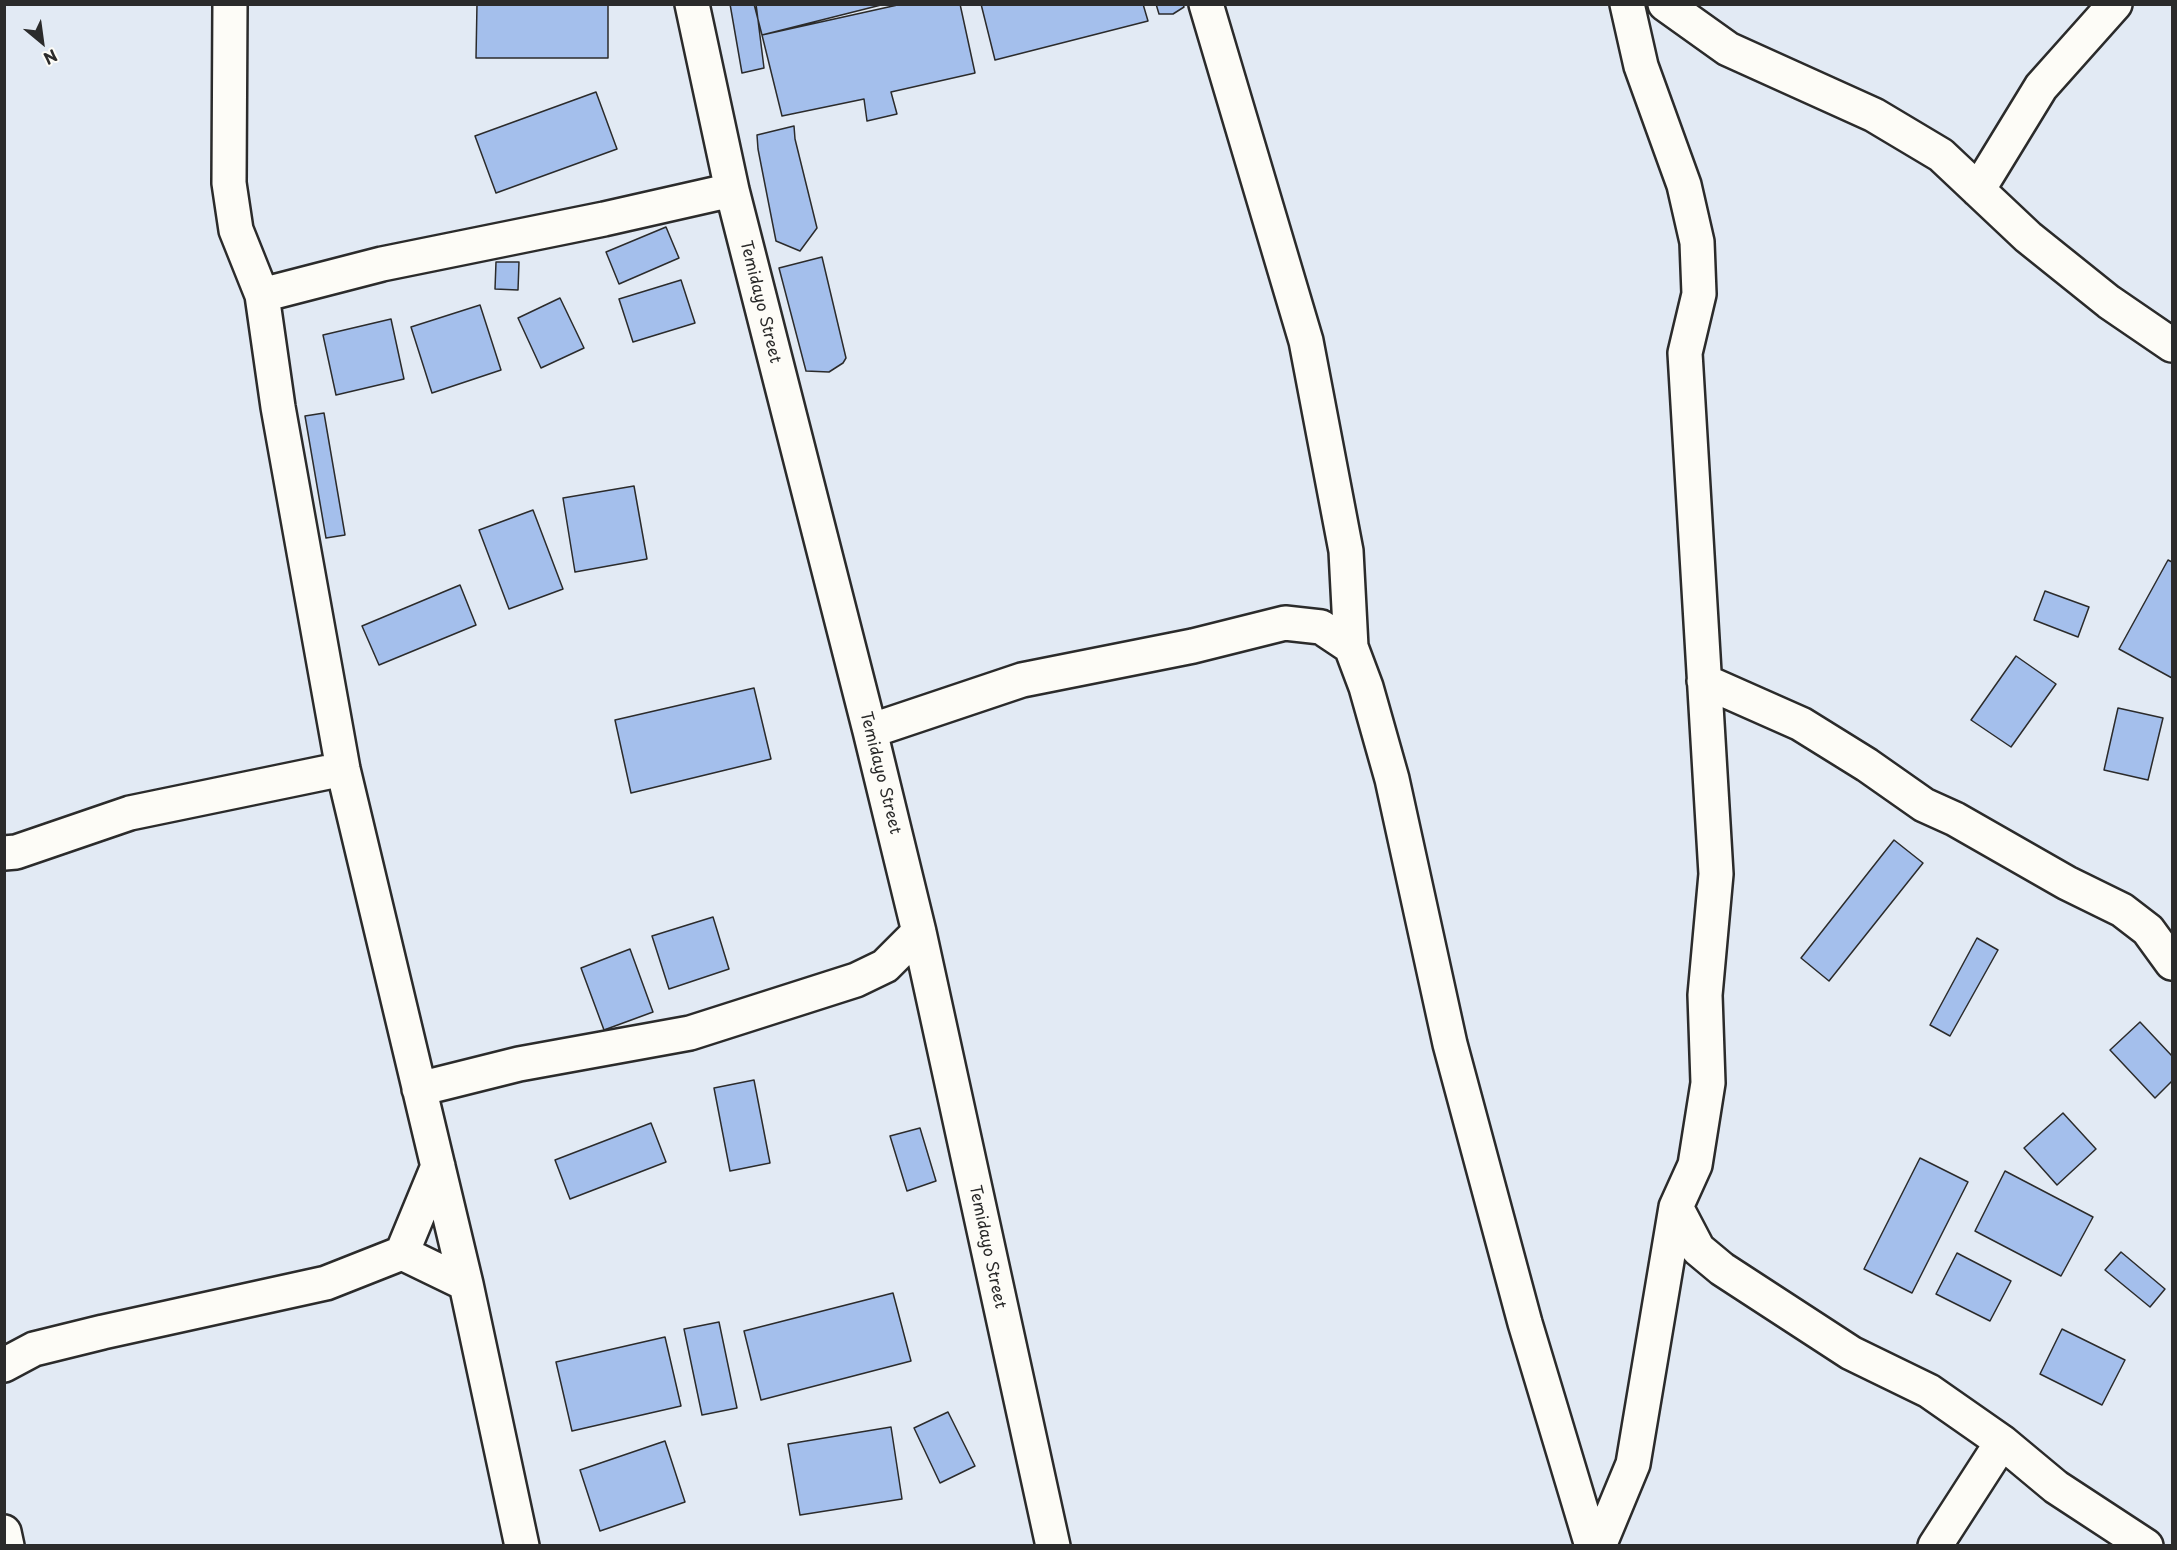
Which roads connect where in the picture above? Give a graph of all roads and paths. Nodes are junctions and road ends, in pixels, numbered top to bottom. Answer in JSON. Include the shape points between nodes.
{"nodes":[{"id":1,"x":230,"y":4,"type":"edge"},
{"id":2,"x":692,"y":4,"type":"edge"},
{"id":3,"x":1206,"y":4,"type":"edge"},
{"id":4,"x":1627,"y":4,"type":"edge"},
{"id":5,"x":1665,"y":4,"type":"edge"},
{"id":6,"x":2115,"y":4,"type":"edge"},
{"id":7,"x":732,"y":190,"type":"junction"},
{"id":8,"x":1978,"y":190,"type":"junction"},
{"id":9,"x":262,"y":295,"type":"junction"},
{"id":10,"x":2172,"y":345,"type":"edge"},
{"id":11,"x":1351,"y":647,"type":"junction"},
{"id":12,"x":1704,"y":681,"type":"junction"},
{"id":13,"x":870,"y":731,"type":"junction"},
{"id":14,"x":343,"y":770,"type":"junction"},
{"id":15,"x":4,"y":853,"type":"edge"},
{"id":16,"x":918,"y":933,"type":"junction"},
{"id":17,"x":2172,"y":963,"type":"edge"},
{"id":18,"x":419,"y":1089,"type":"junction"},
{"id":19,"x":438,"y":1166,"type":"junction"},
{"id":20,"x":1676,"y":1207,"type":"junction"},
{"id":21,"x":402,"y":1253,"type":"junction"},
{"id":22,"x":466,"y":1284,"type":"junction"},
{"id":23,"x":4,"y":1365,"type":"edge"},
{"id":24,"x":2002,"y":1442,"type":"junction"},
{"id":25,"x":4,"y":1532,"type":"edge"},
{"id":26,"x":7,"y":1545,"type":"edge"},
{"id":27,"x":522,"y":1545,"type":"edge"},
{"id":28,"x":1053,"y":1545,"type":"edge"},
{"id":29,"x":1592,"y":1545,"type":"edge"},
{"id":30,"x":1599,"y":1545,"type":"edge"},
{"id":31,"x":1935,"y":1545,"type":"edge"},
{"id":32,"x":2146,"y":1545,"type":"edge"}],
"edges":[{"from":1,"to":9,"type":"street","via":[[229,183],[236,230]]},
{"from":2,"to":7,"type":"street","name":"Temidayo Street"},
{"from":3,"to":11,"type":"street","via":[[1306,341],[1346,551]]},
{"from":4,"to":12,"type":"street","via":[[1641,66],[1684,185],[1697,242],[1699,294],[1685,353]]},
{"from":5,"to":8,"type":"street","via":[[1728,49],[1874,116],[1941,155]]},
{"from":6,"to":8,"type":"street","via":[[2041,87]]},
{"from":7,"to":9,"type":"street","via":[[382,264]]},
{"from":7,"to":13,"type":"street","name":"Temidayo Street"},
{"from":8,"to":10,"type":"street","via":[[2109,302]]},
{"from":9,"to":14,"type":"street","via":[[278,407]]},
{"from":11,"to":13,"type":"street","via":[[1322,627],[1285,623],[1022,680]]},
{"from":11,"to":29,"type":"street","via":[[1392,778],[1450,1044],[1525,1323]]},
{"from":12,"to":17,"type":"street","via":[[1801,724],[1924,805],[2122,910],[2148,930]]},
{"from":12,"to":20,"type":"street","via":[[1716,874],[1705,995],[1708,1083],[1695,1165]]},
{"from":13,"to":16,"type":"street","name":"Temidayo Street"},
{"from":14,"to":15,"type":"street","via":[[130,813]]},
{"from":14,"to":18,"type":"street"},
{"from":16,"to":18,"type":"street","via":[[885,966],[856,980],[690,1033],[519,1064]]},
{"from":16,"to":28,"type":"street","name":"Temidayo Street"},
{"from":18,"to":19,"type":"street"},
{"from":19,"to":21,"type":"street"},
{"from":19,"to":22,"type":"street"},
{"from":20,"to":24,"type":"street","via":[[1698,1249],[1722,1269],[1851,1353],[1929,1392]]},
{"from":20,"to":30,"type":"street","via":[[1633,1464]]},
{"from":21,"to":22,"type":"street"},
{"from":21,"to":23,"type":"street","via":[[326,1283],[34,1349]]},
{"from":22,"to":27,"type":"street"},
{"from":24,"to":31,"type":"street"},
{"from":24,"to":32,"type":"street","via":[[2056,1487]]},
{"from":25,"to":26,"type":"street"}]}
